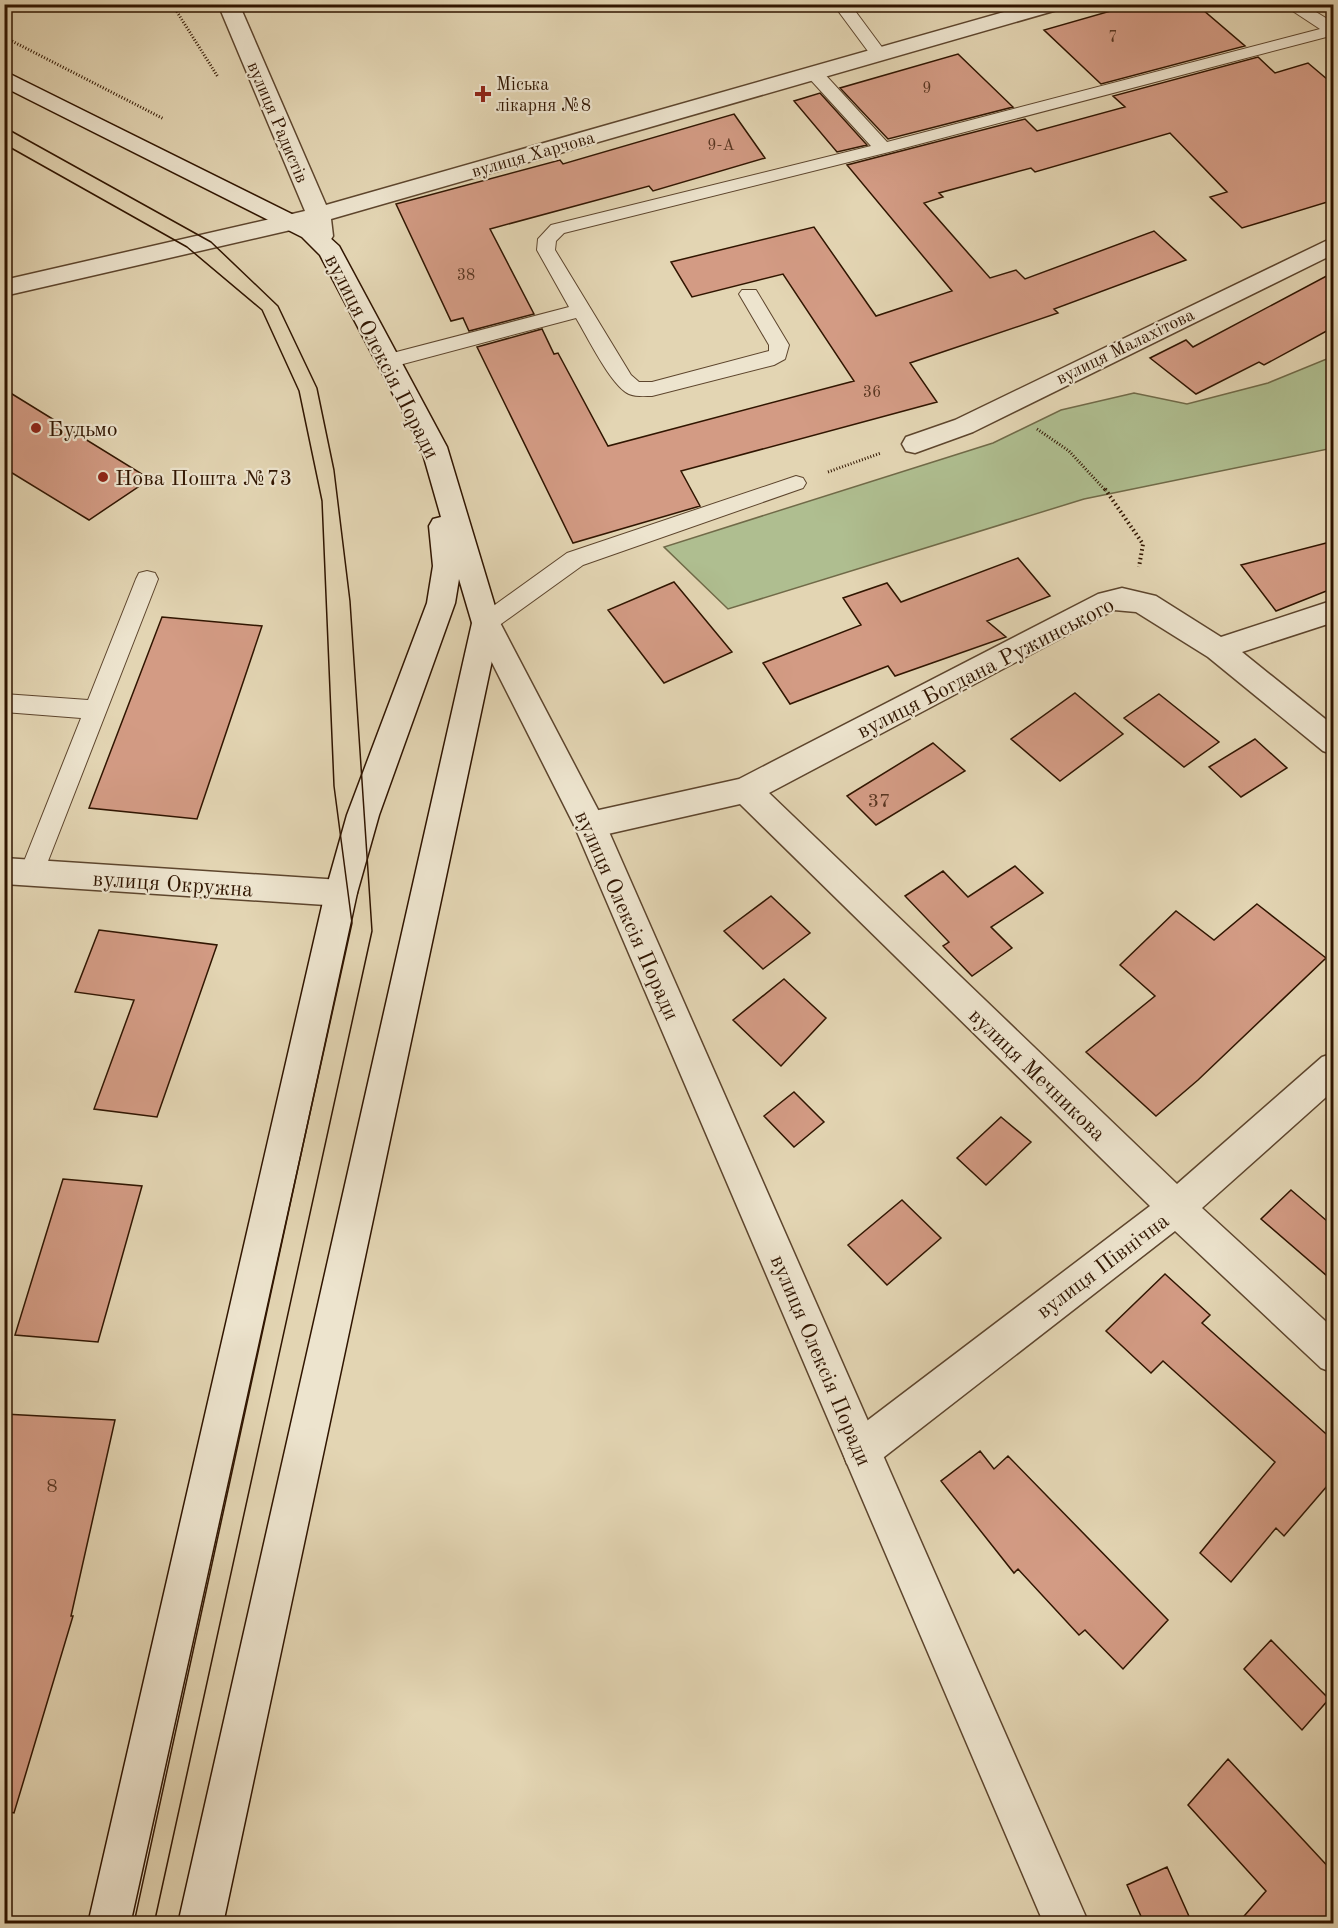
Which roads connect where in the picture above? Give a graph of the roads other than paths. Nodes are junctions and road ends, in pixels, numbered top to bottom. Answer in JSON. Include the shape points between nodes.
{"nodes":[{"id":1,"x":228,"y":4,"type":"edge"},
{"id":2,"x":841,"y":4,"type":"edge"},
{"id":3,"x":1057,"y":4,"type":"edge"},
{"id":4,"x":1290,"y":4,"type":"edge"},
{"id":5,"x":1333,"y":29,"type":"edge"},
{"id":6,"x":879,"y":54,"type":"junction"},
{"id":7,"x":814,"y":73,"type":"junction"},
{"id":8,"x":4,"y":78,"type":"edge"},
{"id":9,"x":884,"y":148,"type":"junction"},
{"id":10,"x":318,"y":215,"type":"junction"},
{"id":11,"x":291,"y":223,"type":"junction"},
{"id":12,"x":322,"y":242,"type":"junction"},
{"id":13,"x":1334,"y":244,"type":"edge"},
{"id":14,"x":4,"y":288,"type":"edge"},
{"id":15,"x":749,"y":294,"type":"dead end"},
{"id":16,"x":581,"y":310,"type":"junction"},
{"id":17,"x":388,"y":361,"type":"junction"},
{"id":18,"x":915,"y":444,"type":"dead end"},
{"id":19,"x":434,"y":447,"type":"junction"},
{"id":20,"x":796,"y":483,"type":"road end"},
{"id":21,"x":147,"y":579,"type":"dead end"},
{"id":22,"x":1334,"y":610,"type":"edge"},
{"id":23,"x":486,"y":623,"type":"junction"},
{"id":24,"x":1218,"y":649,"type":"junction"},
{"id":25,"x":4,"y":703,"type":"edge"},
{"id":26,"x":95,"y":710,"type":"junction"},
{"id":27,"x":1334,"y":743,"type":"edge"},
{"id":28,"x":746,"y":790,"type":"junction"},
{"id":29,"x":590,"y":825,"type":"junction"},
{"id":30,"x":18,"y":873,"type":"edge"},
{"id":31,"x":341,"y":893,"type":"junction"},
{"id":32,"x":1334,"y":1068,"type":"edge"},
{"id":33,"x":1176,"y":1208,"type":"junction"},
{"id":34,"x":1334,"y":1355,"type":"edge"},
{"id":35,"x":861,"y":1450,"type":"junction"},
{"id":36,"x":110,"y":1923,"type":"edge"},
{"id":37,"x":200,"y":1923,"type":"edge"},
{"id":38,"x":1066,"y":1923,"type":"edge"}],
"edges":[{"from":1,"to":10,"type":"street","name":"вулиця Радистів"},
{"from":2,"to":6,"type":"lane"},
{"from":3,"to":6,"type":"street","name":"вулиця Харчова"},
{"from":4,"to":5,"type":"lane"},
{"from":5,"to":9,"type":"lane"},
{"from":6,"to":7,"type":"street","name":"вулиця Харчова"},
{"from":7,"to":9,"type":"lane"},
{"from":7,"to":10,"type":"street","name":"вулиця Харчова"},
{"from":8,"to":11,"type":"street","name":"вулиця Олексія Поради"},
{"from":9,"to":16,"type":"lane","via":[[558,229],[547,239],[546,249]]},
{"from":10,"to":11,"type":"street","name":"вулиця Харчова"},
{"from":10,"to":12,"type":"street","name":"вулиця Радистів"},
{"from":11,"to":12,"type":"street","name":"вулиця Олексія Поради"},
{"from":11,"to":14,"type":"street","name":"вулиця Харчова"},
{"from":12,"to":17,"type":"street","name":"вулиця Олексія Поради"},
{"from":13,"to":18,"type":"street","name":"вулиця Малахітова","via":[[985,416]]},
{"from":15,"to":16,"type":"lane","via":[[779,345],[778,354],[652,389],[634,389],[624,380]]},
{"from":16,"to":17,"type":"lane"},
{"from":17,"to":19,"type":"street","name":"вулиця Олексія Поради"},
{"from":19,"to":23,"type":"street","name":"вулиця Олексія Поради"},
{"from":19,"to":31,"type":"street","via":[[447,566],[441,603],[363,815]]},
{"from":20,"to":23,"type":"lane","via":[[575,559]]},
{"from":21,"to":26,"type":"lane"},
{"from":22,"to":24,"type":"street"},
{"from":23,"to":29,"type":"street","name":"вулиця Олексія Поради"},
{"from":23,"to":37,"type":"street"},
{"from":24,"to":27,"type":"street","name":"вулиця Богдана Ружинського"},
{"from":24,"to":28,"type":"street","name":"вулиця Богдана Ружинського","via":[[1134,599],[1108,601]]},
{"from":25,"to":26,"type":"lane"},
{"from":26,"to":30,"type":"lane"},
{"from":28,"to":29,"type":"street","name":"вулиця Богдана Ружинського"},
{"from":28,"to":33,"type":"street","name":"вулиця Мечникова"},
{"from":29,"to":35,"type":"street","name":"вулиця Олексія Поради"},
{"from":30,"to":31,"type":"street","name":"вулиця Окружна"},
{"from":31,"to":36,"type":"street"},
{"from":32,"to":33,"type":"street","name":"вулиця Північна"},
{"from":33,"to":34,"type":"street","name":"вулиця Мечникова"},
{"from":33,"to":35,"type":"street","name":"вулиця Північна"},
{"from":35,"to":38,"type":"street","name":"вулиця Олексія Поради"}]}
